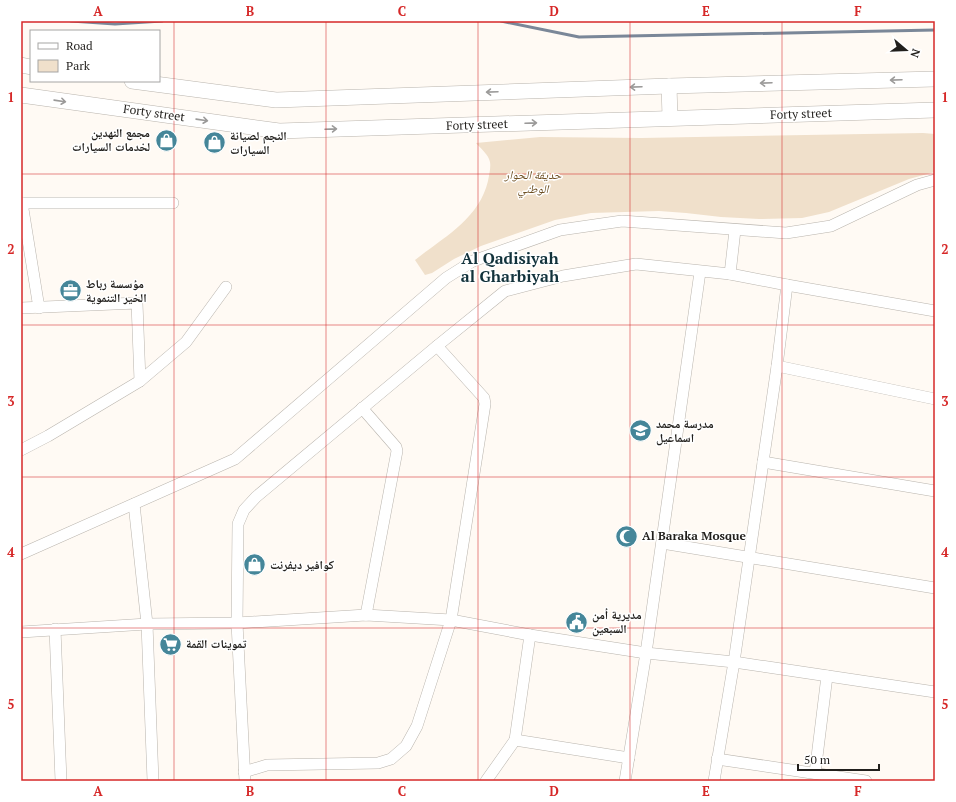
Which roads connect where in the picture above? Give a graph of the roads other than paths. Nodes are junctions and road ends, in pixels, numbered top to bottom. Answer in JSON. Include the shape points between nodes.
{"nodes":[{"id":1,"x":935,"y":79,"type":"edge"},
{"id":2,"x":140,"y":82,"type":"edge"},
{"id":3,"x":669,"y":86,"type":"junction"},
{"id":4,"x":21,"y":95,"type":"edge"},
{"id":5,"x":935,"y":110,"type":"edge"},
{"id":6,"x":670,"y":117,"type":"junction"},
{"id":7,"x":935,"y":180,"type":"edge"},
{"id":8,"x":22,"y":203,"type":"edge"},
{"id":9,"x":172,"y":203,"type":"dead end"},
{"id":10,"x":735,"y":230,"type":"junction"},
{"id":11,"x":700,"y":272,"type":"junction"},
{"id":12,"x":730,"y":274,"type":"junction"},
{"id":13,"x":787,"y":285,"type":"junction"},
{"id":14,"x":226,"y":287,"type":"dead end"},
{"id":15,"x":21,"y":308,"type":"edge"},
{"id":16,"x":39,"y":308,"type":"junction"},
{"id":17,"x":935,"y":311,"type":"edge"},
{"id":18,"x":437,"y":346,"type":"junction"},
{"id":19,"x":777,"y":366,"type":"junction"},
{"id":20,"x":140,"y":381,"type":"junction"},
{"id":21,"x":935,"y":399,"type":"edge"},
{"id":22,"x":362,"y":408,"type":"junction"},
{"id":23,"x":21,"y":450,"type":"edge"},
{"id":24,"x":763,"y":462,"type":"junction"},
{"id":25,"x":935,"y":491,"type":"edge"},
{"id":26,"x":134,"y":504,"type":"junction"},
{"id":27,"x":662,"y":543,"type":"junction"},
{"id":28,"x":21,"y":554,"type":"edge"},
{"id":29,"x":749,"y":558,"type":"junction"},
{"id":30,"x":935,"y":588,"type":"edge"},
{"id":31,"x":366,"y":615,"type":"junction"},
{"id":32,"x":452,"y":620,"type":"junction"},
{"id":33,"x":237,"y":623,"type":"junction"},
{"id":34,"x":147,"y":624,"type":"junction"},
{"id":35,"x":55,"y":629,"type":"junction"},
{"id":36,"x":21,"y":632,"type":"edge"},
{"id":37,"x":530,"y":635,"type":"junction"},
{"id":38,"x":646,"y":653,"type":"junction"},
{"id":39,"x":734,"y":662,"type":"junction"},
{"id":40,"x":827,"y":676,"type":"junction"},
{"id":41,"x":935,"y":692,"type":"edge"},
{"id":42,"x":514,"y":740,"type":"junction"},
{"id":43,"x":629,"y":758,"type":"junction"},
{"id":44,"x":717,"y":759,"type":"junction"},
{"id":45,"x":815,"y":773,"type":"junction"},
{"id":46,"x":245,"y":777,"type":"edge"},
{"id":47,"x":833,"y":779,"type":"edge"},
{"id":48,"x":61,"y":781,"type":"edge"},
{"id":49,"x":153,"y":781,"type":"edge"},
{"id":50,"x":486,"y":781,"type":"edge"},
{"id":51,"x":626,"y":781,"type":"edge"},
{"id":52,"x":714,"y":781,"type":"edge"},
{"id":53,"x":866,"y":781,"type":"edge"}],
"edges":[{"from":1,"to":3,"type":"main road","one_way":true},
{"from":3,"to":2,"type":"main road","one_way":true,"via":[[276,100]]},
{"from":3,"to":6,"type":"main road"},
{"from":4,"to":6,"type":"main road","name":"Forty street","one_way":true,"via":[[279,131]]},
{"from":5,"to":6,"type":"main road","name":"Forty street"},
{"from":7,"to":10,"type":"street","via":[[917,185],[831,226],[786,233]]},
{"from":8,"to":9,"type":"street"},
{"from":8,"to":16,"type":"street"},
{"from":10,"to":12,"type":"street"},
{"from":10,"to":26,"type":"street","via":[[622,221],[560,230],[473,260],[446,278],[235,459]]},
{"from":11,"to":12,"type":"street"},
{"from":11,"to":18,"type":"street","via":[[636,264],[563,276],[505,291]]},
{"from":11,"to":27,"type":"street"},
{"from":12,"to":13,"type":"street"},
{"from":13,"to":17,"type":"street"},
{"from":13,"to":19,"type":"street"},
{"from":14,"to":20,"type":"street","via":[[186,342]]},
{"from":15,"to":16,"type":"street"},
{"from":16,"to":20,"type":"street","via":[[137,303]]},
{"from":18,"to":22,"type":"street"},
{"from":18,"to":32,"type":"street","via":[[484,398],[485,404]]},
{"from":19,"to":21,"type":"street"},
{"from":19,"to":24,"type":"street"},
{"from":20,"to":23,"type":"street"},
{"from":22,"to":31,"type":"street","via":[[397,451]]},
{"from":22,"to":33,"type":"street","via":[[244,510],[238,524]]},
{"from":24,"to":25,"type":"street"},
{"from":24,"to":29,"type":"street"},
{"from":26,"to":28,"type":"street"},
{"from":26,"to":34,"type":"street"},
{"from":27,"to":29,"type":"street"},
{"from":27,"to":38,"type":"street"},
{"from":29,"to":30,"type":"street"},
{"from":29,"to":39,"type":"street"},
{"from":31,"to":32,"type":"street"},
{"from":31,"to":33,"type":"street"},
{"from":32,"to":37,"type":"street"},
{"from":32,"to":46,"type":"street","via":[[417,726],[406,746],[391,759],[378,763],[267,765]]},
{"from":33,"to":34,"type":"street"},
{"from":33,"to":46,"type":"street"},
{"from":34,"to":35,"type":"street"},
{"from":34,"to":49,"type":"street"},
{"from":35,"to":36,"type":"street"},
{"from":35,"to":48,"type":"street"},
{"from":37,"to":38,"type":"street"},
{"from":37,"to":42,"type":"street"},
{"from":38,"to":39,"type":"street"},
{"from":38,"to":43,"type":"street"},
{"from":39,"to":40,"type":"street"},
{"from":39,"to":44,"type":"street"},
{"from":40,"to":41,"type":"street"},
{"from":40,"to":45,"type":"street"},
{"from":42,"to":43,"type":"street"},
{"from":42,"to":50,"type":"street"},
{"from":43,"to":51,"type":"street"},
{"from":44,"to":45,"type":"street"},
{"from":44,"to":52,"type":"street"},
{"from":45,"to":47,"type":"street"},
{"from":47,"to":53,"type":"street"}]}
